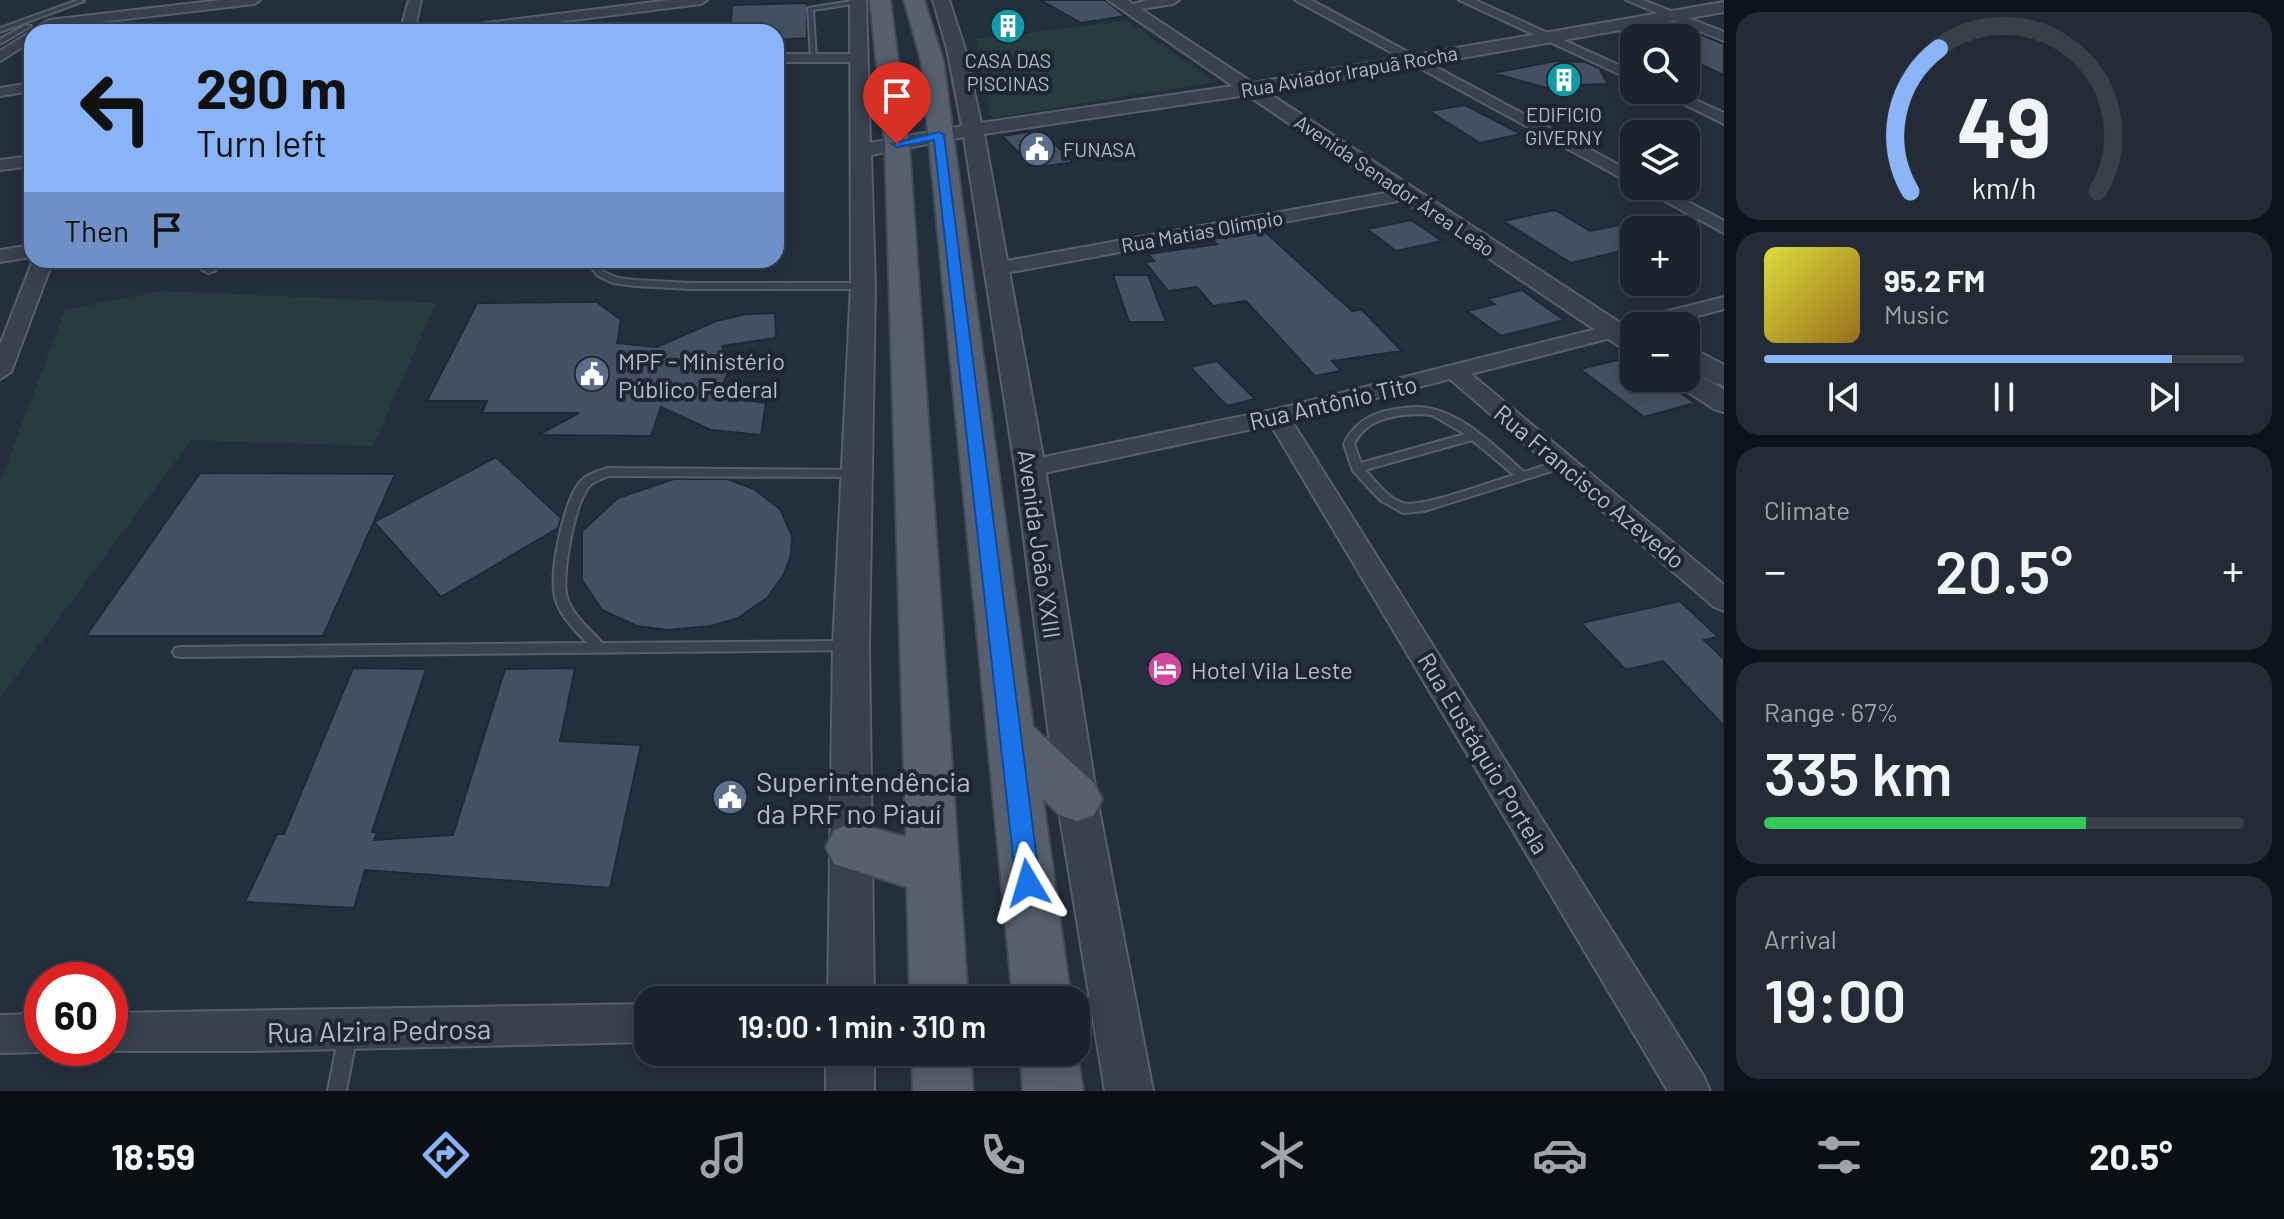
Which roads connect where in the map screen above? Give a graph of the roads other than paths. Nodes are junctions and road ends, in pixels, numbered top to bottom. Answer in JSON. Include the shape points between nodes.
{"nodes":[{"id":1,"x":254,"y":0,"type":"edge"},
{"id":2,"x":415,"y":0,"type":"edge"},
{"id":3,"x":701,"y":0,"type":"edge"},
{"id":4,"x":914,"y":0,"type":"edge"},
{"id":5,"x":941,"y":0,"type":"edge"},
{"id":6,"x":1173,"y":0,"type":"edge"},
{"id":7,"x":1301,"y":0,"type":"edge"},
{"id":8,"x":1465,"y":0,"type":"edge"},
{"id":9,"x":1632,"y":0,"type":"edge"},
{"id":10,"x":1132,"y":3,"type":"edge"},
{"id":11,"x":75,"y":5,"type":"edge"},
{"id":12,"x":870,"y":5,"type":"edge"},
{"id":13,"x":1724,"y":7,"type":"edge"},
{"id":14,"x":605,"y":12,"type":"junction"},
{"id":15,"x":1672,"y":16,"type":"junction"},
{"id":16,"x":29,"y":24,"type":"edge"},
{"id":17,"x":32,"y":24,"type":"edge"},
{"id":18,"x":48,"y":24,"type":"edge"},
{"id":19,"x":82,"y":24,"type":"edge"},
{"id":20,"x":409,"y":24,"type":"edge"},
{"id":21,"x":524,"y":24,"type":"edge"},
{"id":22,"x":600,"y":24,"type":"edge"},
{"id":23,"x":24,"y":26,"type":"edge"},
{"id":24,"x":24,"y":27,"type":"edge"},
{"id":25,"x":860,"y":27,"type":"joint"},
{"id":26,"x":0,"y":36,"type":"edge"},
{"id":27,"x":1547,"y":37,"type":"junction"},
{"id":28,"x":1724,"y":37,"type":"edge"},
{"id":29,"x":24,"y":40,"type":"edge"},
{"id":30,"x":956,"y":49,"type":"junction"},
{"id":31,"x":0,"y":57,"type":"edge"},
{"id":32,"x":784,"y":58,"type":"edge"},
{"id":33,"x":813,"y":58,"type":"junction"},
{"id":34,"x":858,"y":58,"type":"junction"},
{"id":35,"x":932,"y":60,"type":"junction"},
{"id":36,"x":1411,"y":60,"type":"junction"},
{"id":37,"x":1620,"y":71,"type":"edge"},
{"id":38,"x":1261,"y":87,"type":"junction"},
{"id":39,"x":24,"y":88,"type":"edge"},
{"id":40,"x":0,"y":92,"type":"edge"},
{"id":41,"x":1692,"y":104,"type":"edge"},
{"id":42,"x":1724,"y":119,"type":"edge"},
{"id":43,"x":956,"y":133,"type":"junction"},
{"id":44,"x":879,"y":148,"type":"junction"},
{"id":45,"x":24,"y":162,"type":"edge"},
{"id":46,"x":0,"y":165,"type":"edge"},
{"id":47,"x":1620,"y":172,"type":"edge"},
{"id":48,"x":1408,"y":194,"type":"junction"},
{"id":49,"x":1672,"y":200,"type":"edge"},
{"id":50,"x":1724,"y":228,"type":"edge"},
{"id":51,"x":24,"y":252,"type":"edge"},
{"id":52,"x":0,"y":256,"type":"edge"},
{"id":53,"x":40,"y":268,"type":"edge"},
{"id":54,"x":596,"y":268,"type":"edge"},
{"id":55,"x":995,"y":269,"type":"junction"},
{"id":56,"x":863,"y":286,"type":"junction"},
{"id":57,"x":1724,"y":303,"type":"edge"},
{"id":58,"x":1694,"y":312,"type":"edge"},
{"id":59,"x":1620,"y":321,"type":"edge"},
{"id":60,"x":1620,"y":322,"type":"edge"},
{"id":61,"x":1620,"y":333,"type":"edge"},
{"id":62,"x":1700,"y":362,"type":"edge"},
{"id":63,"x":0,"y":372,"type":"edge"},
{"id":64,"x":1456,"y":373,"type":"junction"},
{"id":65,"x":1724,"y":377,"type":"edge"},
{"id":66,"x":1700,"y":387,"type":"edge"},
{"id":67,"x":1724,"y":403,"type":"edge"},
{"id":68,"x":1277,"y":416,"type":"junction"},
{"id":69,"x":1472,"y":436,"type":"junction"},
{"id":70,"x":1564,"y":463,"type":"junction"},
{"id":71,"x":1030,"y":468,"type":"junction"},
{"id":72,"x":1357,"y":468,"type":"junction"},
{"id":73,"x":857,"y":473,"type":"junction"},
{"id":74,"x":1522,"y":476,"type":"junction"},
{"id":75,"x":1724,"y":600,"type":"edge"},
{"id":76,"x":851,"y":646,"type":"junction"},
{"id":77,"x":599,"y":648,"type":"junction"},
{"id":78,"x":180,"y":652,"type":"dead end"},
{"id":79,"x":1011,"y":736,"type":"junction"},
{"id":80,"x":1077,"y":799,"type":"junction"},
{"id":81,"x":852,"y":847,"type":"junction"},
{"id":82,"x":933,"y":869,"type":"junction"},
{"id":83,"x":851,"y":986,"type":"edge"},
{"id":84,"x":938,"y":986,"type":"edge"},
{"id":85,"x":1040,"y":986,"type":"edge"},
{"id":86,"x":634,"y":1023,"type":"edge"},
{"id":87,"x":348,"y":1030,"type":"junction"},
{"id":88,"x":128,"y":1032,"type":"edge"},
{"id":89,"x":24,"y":1033,"type":"edge"},
{"id":90,"x":0,"y":1034,"type":"edge"},
{"id":91,"x":850,"y":1066,"type":"edge"},
{"id":92,"x":942,"y":1066,"type":"edge"},
{"id":93,"x":1050,"y":1066,"type":"edge"},
{"id":94,"x":337,"y":1091,"type":"edge"},
{"id":95,"x":850,"y":1091,"type":"edge"},
{"id":96,"x":943,"y":1091,"type":"edge"},
{"id":97,"x":1053,"y":1091,"type":"edge"},
{"id":98,"x":1129,"y":1091,"type":"edge"},
{"id":99,"x":1690,"y":1091,"type":"edge"}],
"edges":[{"from":1,"to":19,"type":"street"},
{"from":2,"to":20,"type":"street"},
{"from":3,"to":14,"type":"street"},
{"from":4,"to":35,"type":"main road","name":"Avenida João XXIII"},
{"from":5,"to":30,"type":"street","name":"Avenida João XXIII"},
{"from":6,"to":10,"type":"street"},
{"from":7,"to":36,"type":"street"},
{"from":8,"to":27,"type":"street"},
{"from":9,"to":15,"type":"street"},
{"from":10,"to":38,"type":"street","name":"Avenida Senador Área Leão"},
{"from":11,"to":16,"type":"lane"},
{"from":11,"to":17,"type":"lane"},
{"from":11,"to":18,"type":"street"},
{"from":12,"to":25,"type":"main road"},
{"from":12,"to":33,"type":"lane","via":[[810,9]]},
{"from":12,"to":44,"type":"main road"},
{"from":13,"to":15,"type":"street","name":"Rua Aviador Irapuã Rocha"},
{"from":14,"to":21,"type":"street"},
{"from":14,"to":22,"type":"street"},
{"from":15,"to":27,"type":"street","name":"Rua Aviador Irapuã Rocha"},
{"from":15,"to":28,"type":"street"},
{"from":23,"to":26,"type":"lane"},
{"from":24,"to":26,"type":"lane"},
{"from":25,"to":34,"type":"street"},
{"from":27,"to":36,"type":"street","name":"Rua Aviador Irapuã Rocha"},
{"from":27,"to":37,"type":"street"},
{"from":29,"to":31,"type":"street"},
{"from":30,"to":35,"type":"main road"},
{"from":30,"to":43,"type":"street","name":"Avenida João XXIII"},
{"from":32,"to":33,"type":"street"},
{"from":33,"to":34,"type":"street"},
{"from":34,"to":44,"type":"street"},
{"from":35,"to":43,"type":"main road","name":"Avenida João XXIII"},
{"from":36,"to":38,"type":"street","name":"Rua Aviador Irapuã Rocha"},
{"from":36,"to":47,"type":"street"},
{"from":38,"to":43,"type":"street","name":"Rua Aviador Irapuã Rocha"},
{"from":38,"to":48,"type":"street","name":"Avenida Senador Área Leão"},
{"from":38,"to":59,"type":"street","name":"Avenida Senador Área Leão"},
{"from":39,"to":40,"type":"street"},
{"from":41,"to":42,"type":"street"},
{"from":43,"to":44,"type":"street","name":"Rua Aviador Irapuã Rocha"},
{"from":43,"to":55,"type":"street","name":"Avenida João XXIII"},
{"from":43,"to":79,"type":"main road","name":"Avenida João XXIII"},
{"from":44,"to":56,"type":"street"},
{"from":44,"to":82,"type":"main road"},
{"from":45,"to":46,"type":"street"},
{"from":48,"to":55,"type":"street","name":"Rua Matias Olimpio"},
{"from":48,"to":60,"type":"street","name":"Avenida Senador Área Leão"},
{"from":49,"to":50,"type":"street"},
{"from":51,"to":52,"type":"street"},
{"from":53,"to":63,"type":"street"},
{"from":54,"to":56,"type":"lane","via":[[616,281],[635,283]]},
{"from":55,"to":71,"type":"street","name":"Avenida João XXIII"},
{"from":56,"to":73,"type":"street"},
{"from":57,"to":58,"type":"street","name":"Rua Antônio Tito"},
{"from":61,"to":64,"type":"street","name":"Rua Antônio Tito"},
{"from":62,"to":65,"type":"street"},
{"from":64,"to":68,"type":"street","name":"Rua Antônio Tito"},
{"from":64,"to":70,"type":"street","name":"Rua Francisco Azevedo"},
{"from":66,"to":67,"type":"street"},
{"from":68,"to":71,"type":"street","name":"Rua Antônio Tito"},
{"from":68,"to":99,"type":"street","name":"Rua Eustáquio Portela"},
{"from":69,"to":72,"type":"lane"},
{"from":69,"to":72,"type":"lane","via":[[1434,412],[1401,411],[1355,430],[1349,444]]},
{"from":69,"to":74,"type":"lane"},
{"from":70,"to":74,"type":"lane"},
{"from":70,"to":75,"type":"street","name":"Rua Francisco Azevedo"},
{"from":71,"to":80,"type":"street","name":"Avenida João XXIII"},
{"from":72,"to":74,"type":"lane","via":[[1403,509]]},
{"from":73,"to":76,"type":"street"},
{"from":73,"to":77,"type":"lane","via":[[608,472],[586,481],[575,496],[559,574],[569,614]]},
{"from":76,"to":77,"type":"lane"},
{"from":76,"to":81,"type":"street"},
{"from":77,"to":78,"type":"lane"},
{"from":79,"to":80,"type":"main road"},
{"from":79,"to":85,"type":"main road","name":"Avenida João XXIII"},
{"from":80,"to":98,"type":"street","name":"Avenida João XXIII"},
{"from":81,"to":82,"type":"main road"},
{"from":81,"to":83,"type":"street"},
{"from":82,"to":84,"type":"main road"},
{"from":86,"to":87,"type":"street","name":"Rua Alzira Pedrosa"},
{"from":87,"to":88,"type":"street","name":"Rua Alzira Pedrosa"},
{"from":87,"to":94,"type":"lane"},
{"from":89,"to":90,"type":"street"},
{"from":91,"to":95,"type":"street"},
{"from":92,"to":96,"type":"main road"},
{"from":93,"to":97,"type":"main road"}]}
